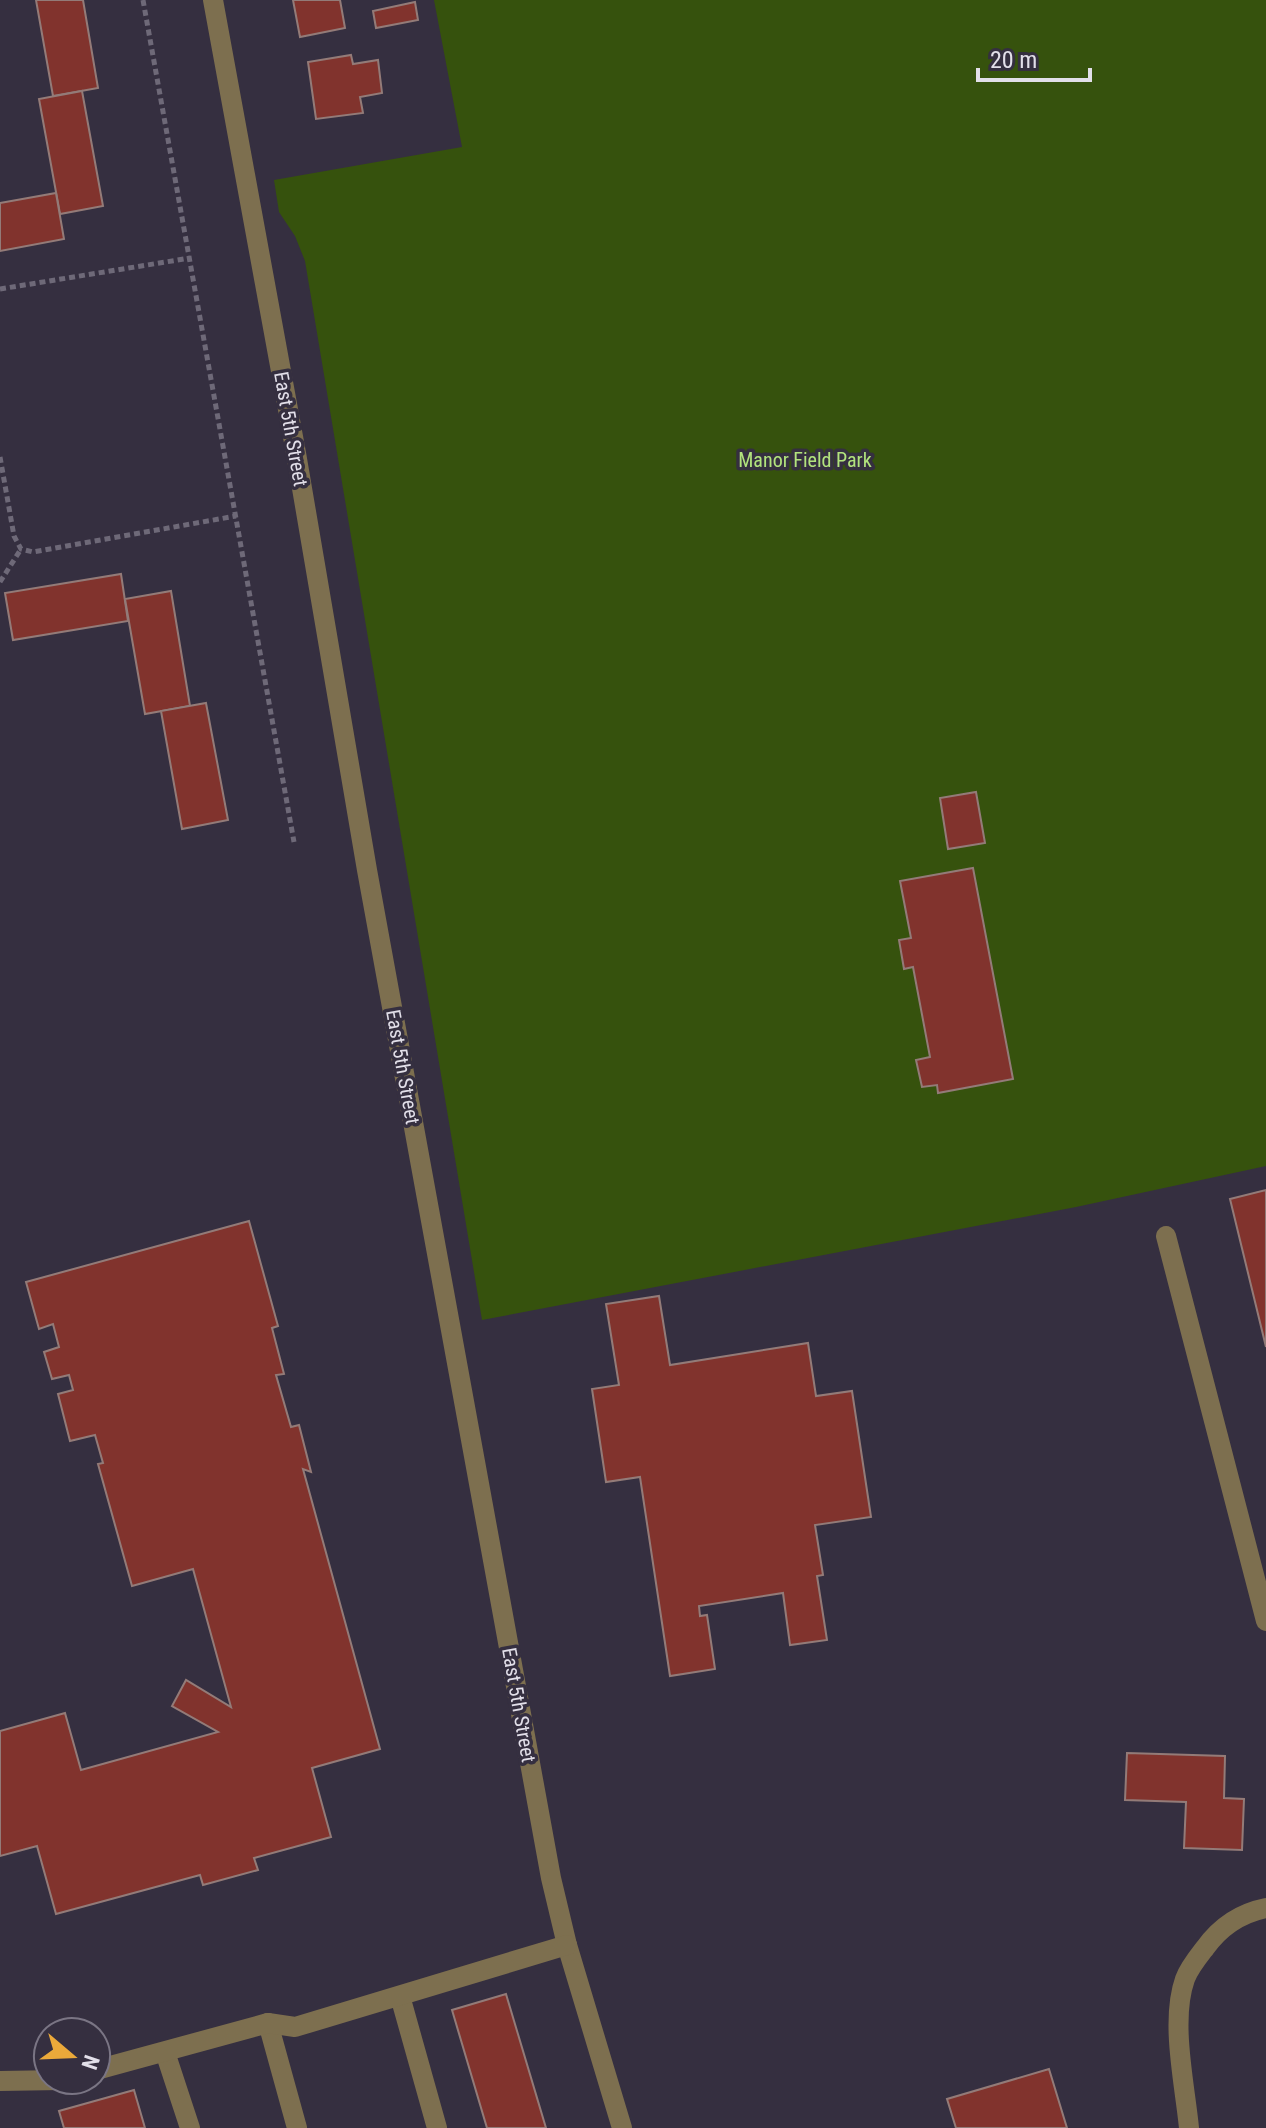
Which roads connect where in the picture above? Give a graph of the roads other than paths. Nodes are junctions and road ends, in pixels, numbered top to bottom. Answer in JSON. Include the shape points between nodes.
{"nodes":[{"id":1,"x":213,"y":0,"type":"edge"},
{"id":2,"x":1166,"y":1236,"type":"dead end"},
{"id":3,"x":1266,"y":1621,"type":"edge"},
{"id":4,"x":1266,"y":1908,"type":"edge"},
{"id":5,"x":567,"y":1945,"type":"junction"},
{"id":6,"x":400,"y":1996,"type":"junction"},
{"id":7,"x":268,"y":2023,"type":"junction"},
{"id":8,"x":165,"y":2052,"type":"junction"},
{"id":9,"x":112,"y":2066,"type":"edge"},
{"id":10,"x":32,"y":2080,"type":"edge"},
{"id":11,"x":0,"y":2081,"type":"edge"},
{"id":12,"x":190,"y":2128,"type":"edge"},
{"id":13,"x":297,"y":2128,"type":"edge"},
{"id":14,"x":437,"y":2128,"type":"edge"},
{"id":15,"x":622,"y":2128,"type":"edge"},
{"id":16,"x":1189,"y":2128,"type":"edge"}],
"edges":[{"from":1,"to":5,"type":"street","name":"East 5th Street","via":[[545,1847]]},
{"from":2,"to":3,"type":"street"},
{"from":4,"to":16,"type":"street","via":[[1227,1923],[1214,1934],[1185,1978],[1180,2035]]},
{"from":5,"to":6,"type":"street"},
{"from":5,"to":15,"type":"street","name":"East 5th Street"},
{"from":6,"to":7,"type":"street","via":[[295,2027]]},
{"from":6,"to":14,"type":"street"},
{"from":7,"to":8,"type":"street"},
{"from":7,"to":13,"type":"street"},
{"from":8,"to":9,"type":"street"},
{"from":8,"to":12,"type":"street"},
{"from":10,"to":11,"type":"street"}]}
